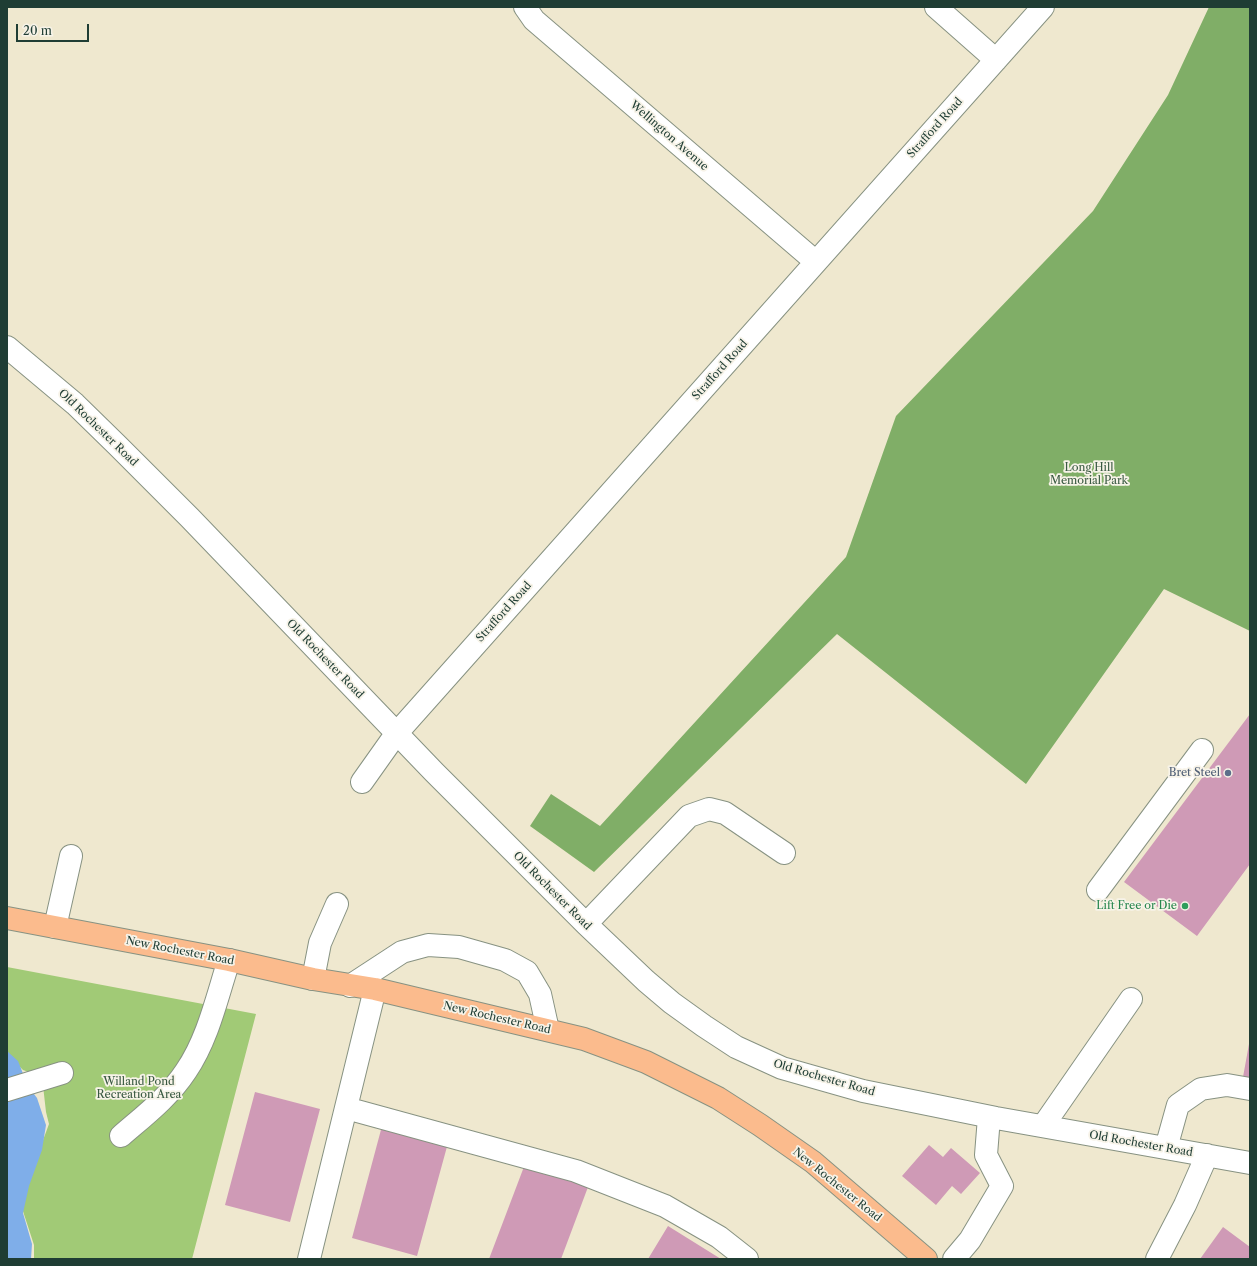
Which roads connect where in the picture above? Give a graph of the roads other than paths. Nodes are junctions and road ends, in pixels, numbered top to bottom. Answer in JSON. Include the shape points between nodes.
{"nodes":[{"id":1,"x":525,"y":7,"type":"edge"},
{"id":2,"x":936,"y":7,"type":"edge"},
{"id":3,"x":1043,"y":7,"type":"edge"},
{"id":4,"x":996,"y":60,"type":"junction"},
{"id":5,"x":816,"y":262,"type":"junction"},
{"id":6,"x":7,"y":347,"type":"edge"},
{"id":7,"x":396,"y":734,"type":"junction"},
{"id":8,"x":1202,"y":750,"type":"dead end"},
{"id":9,"x":362,"y":782,"type":"dead end"},
{"id":10,"x":784,"y":853,"type":"dead end"},
{"id":11,"x":71,"y":856,"type":"dead end"},
{"id":12,"x":1098,"y":890,"type":"dead end"},
{"id":13,"x":337,"y":904,"type":"dead end"},
{"id":14,"x":7,"y":918,"type":"edge"},
{"id":15,"x":586,"y":924,"type":"junction"},
{"id":16,"x":54,"y":927,"type":"junction"},
{"id":17,"x":229,"y":960,"type":"junction"},
{"id":18,"x":313,"y":979,"type":"junction"},
{"id":19,"x":350,"y":986,"type":"junction"},
{"id":20,"x":375,"y":989,"type":"junction"},
{"id":21,"x":1130,"y":999,"type":"dead end"},
{"id":22,"x":548,"y":1030,"type":"junction"},
{"id":23,"x":62,"y":1073,"type":"dead end"},
{"id":24,"x":1250,"y":1089,"type":"edge"},
{"id":25,"x":7,"y":1090,"type":"edge"},
{"id":26,"x":346,"y":1108,"type":"junction"},
{"id":27,"x":989,"y":1117,"type":"junction"},
{"id":28,"x":1043,"y":1126,"type":"junction"},
{"id":29,"x":121,"y":1136,"type":"dead end"},
{"id":30,"x":1166,"y":1148,"type":"junction"},
{"id":31,"x":1208,"y":1156,"type":"junction"},
{"id":32,"x":1250,"y":1163,"type":"edge"},
{"id":33,"x":309,"y":1259,"type":"edge"},
{"id":34,"x":747,"y":1259,"type":"edge"},
{"id":35,"x":926,"y":1259,"type":"edge"},
{"id":36,"x":954,"y":1259,"type":"edge"},
{"id":37,"x":1157,"y":1259,"type":"edge"}],
"edges":[{"from":1,"to":5,"type":"street","name":"Wellington Avenue","via":[[534,20]]},
{"from":2,"to":4,"type":"street"},
{"from":3,"to":4,"type":"street","name":"Strafford Road"},
{"from":4,"to":5,"type":"street","name":"Strafford Road"},
{"from":5,"to":7,"type":"street","name":"Strafford Road"},
{"from":6,"to":7,"type":"street","name":"Old Rochester Road","via":[[75,404],[118,446]]},
{"from":7,"to":9,"type":"street","name":"Strafford Road"},
{"from":7,"to":15,"type":"street","name":"Old Rochester Road"},
{"from":8,"to":12,"type":"street"},
{"from":10,"to":15,"type":"street","via":[[725,813],[709,809],[688,816]]},
{"from":11,"to":16,"type":"street"},
{"from":13,"to":18,"type":"street","via":[[320,944]]},
{"from":14,"to":16,"type":"main road","name":"New Rochester Road"},
{"from":15,"to":27,"type":"street","name":"Old Rochester Road","via":[[672,1003],[736,1047],[782,1068],[863,1091]]},
{"from":16,"to":17,"type":"main road","name":"New Rochester Road"},
{"from":17,"to":18,"type":"main road","name":"New Rochester Road"},
{"from":17,"to":29,"type":"street","via":[[204,1036],[186,1071],[161,1101]]},
{"from":18,"to":19,"type":"main road","name":"New Rochester Road"},
{"from":19,"to":20,"type":"main road","name":"New Rochester Road"},
{"from":19,"to":22,"type":"street","via":[[402,952],[428,945],[459,947],[505,960],[527,972],[540,994]]},
{"from":20,"to":22,"type":"main road","name":"New Rochester Road"},
{"from":20,"to":26,"type":"street"},
{"from":21,"to":28,"type":"street"},
{"from":22,"to":35,"type":"main road","name":"New Rochester Road","via":[[584,1039],[646,1062],[718,1098],[813,1162]]},
{"from":23,"to":25,"type":"street"},
{"from":24,"to":30,"type":"street","via":[[1226,1085],[1201,1089],[1178,1105]]},
{"from":26,"to":33,"type":"street"},
{"from":26,"to":34,"type":"street","via":[[576,1171],[665,1206],[719,1237]]},
{"from":27,"to":28,"type":"street","name":"Old Rochester Road"},
{"from":27,"to":36,"type":"street","via":[[986,1155],[1002,1186],[970,1240]]},
{"from":28,"to":30,"type":"street","name":"Old Rochester Road"},
{"from":30,"to":31,"type":"street","name":"Old Rochester Road"},
{"from":31,"to":32,"type":"street","name":"Old Rochester Road"},
{"from":31,"to":37,"type":"street"}]}
